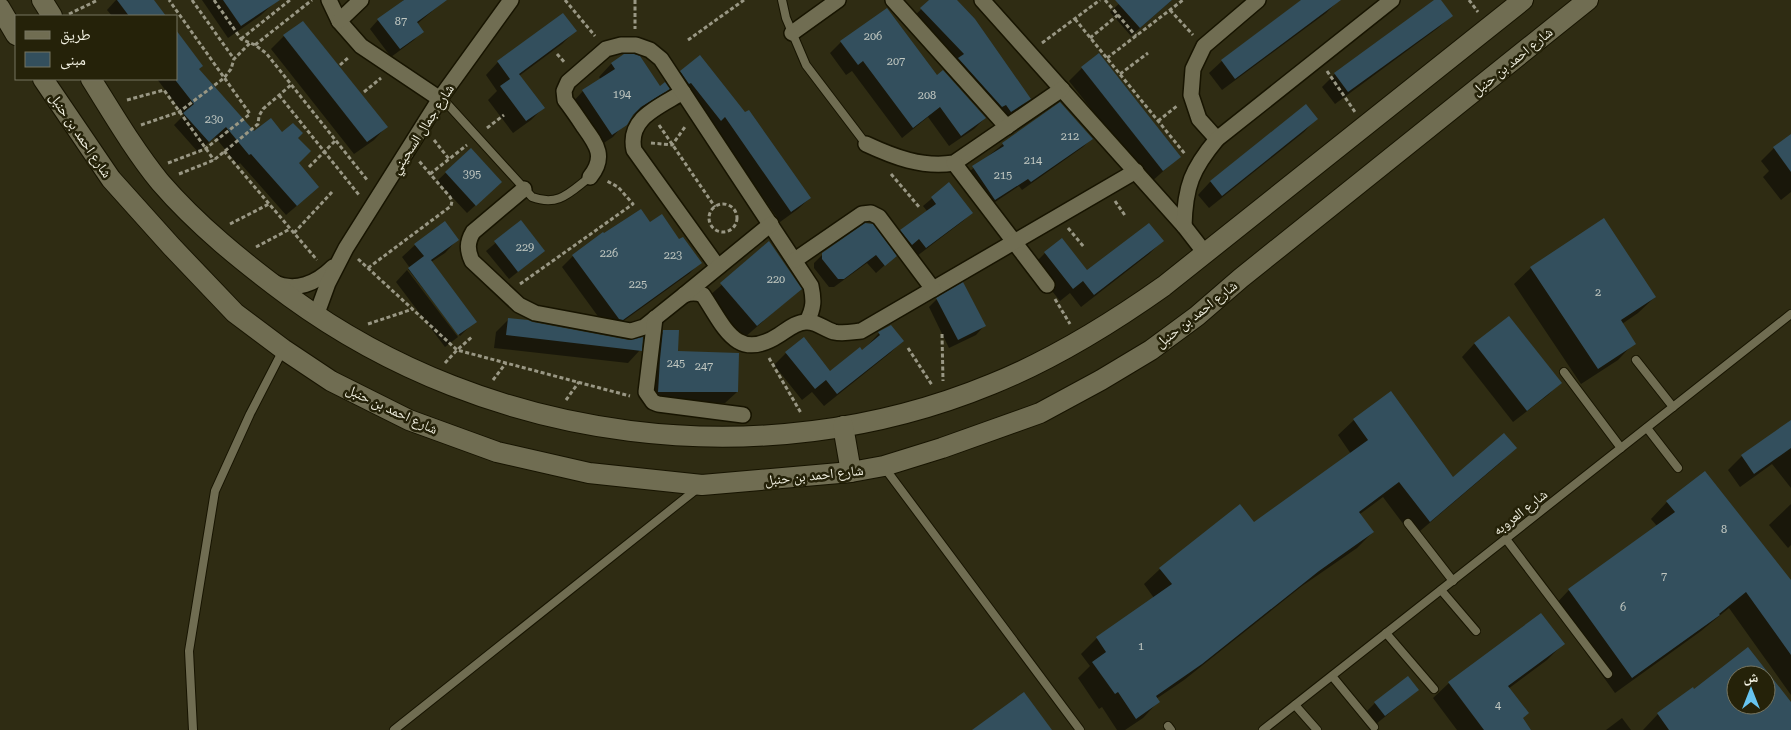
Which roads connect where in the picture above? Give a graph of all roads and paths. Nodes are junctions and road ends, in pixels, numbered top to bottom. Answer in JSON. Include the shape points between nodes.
{"nodes":[{"id":1,"x":42,"y":0,"type":"edge"},
{"id":2,"x":98,"y":0,"type":"edge"},
{"id":3,"x":169,"y":0,"type":"edge"},
{"id":4,"x":192,"y":0,"type":"edge"},
{"id":5,"x":214,"y":0,"type":"edge"},
{"id":6,"x":290,"y":0,"type":"edge"},
{"id":7,"x":312,"y":0,"type":"edge"},
{"id":8,"x":329,"y":0,"type":"edge"},
{"id":9,"x":362,"y":0,"type":"edge"},
{"id":10,"x":511,"y":0,"type":"edge"},
{"id":11,"x":565,"y":0,"type":"edge"},
{"id":12,"x":635,"y":0,"type":"edge"},
{"id":13,"x":744,"y":0,"type":"edge"},
{"id":14,"x":782,"y":0,"type":"edge"},
{"id":15,"x":838,"y":0,"type":"edge"},
{"id":16,"x":893,"y":0,"type":"edge"},
{"id":17,"x":982,"y":0,"type":"edge"},
{"id":18,"x":1100,"y":0,"type":"edge"},
{"id":19,"x":1105,"y":0,"type":"edge"},
{"id":20,"x":1183,"y":0,"type":"edge"},
{"id":21,"x":1258,"y":0,"type":"edge"},
{"id":22,"x":1524,"y":0,"type":"edge"},
{"id":23,"x":1588,"y":0,"type":"edge"},
{"id":24,"x":1390,"y":1,"type":"edge"},
{"id":25,"x":0,"y":8,"type":"edge"},
{"id":26,"x":1170,"y":10,"type":"junction"},
{"id":27,"x":51,"y":15,"type":"edge"},
{"id":28,"x":66,"y":15,"type":"edge"},
{"id":29,"x":1118,"y":16,"type":"junction"},
{"id":30,"x":1074,"y":19,"type":"junction"},
{"id":31,"x":339,"y":21,"type":"junction"},
{"id":32,"x":792,"y":32,"type":"junction"},
{"id":33,"x":15,"y":33,"type":"edge"},
{"id":34,"x":1136,"y":36,"type":"junction"},
{"id":35,"x":1090,"y":38,"type":"junction"},
{"id":36,"x":241,"y":39,"type":"junction"},
{"id":37,"x":688,"y":40,"type":"dead end"},
{"id":38,"x":251,"y":43,"type":"junction"},
{"id":39,"x":255,"y":45,"type":"junction"},
{"id":40,"x":636,"y":45,"type":"junction"},
{"id":41,"x":1204,"y":46,"type":"junction"},
{"id":42,"x":606,"y":49,"type":"junction"},
{"id":43,"x":1029,"y":52,"type":"junction"},
{"id":44,"x":1148,"y":53,"type":"dead end"},
{"id":45,"x":1107,"y":58,"type":"junction"},
{"id":46,"x":1319,"y":58,"type":"junction"},
{"id":47,"x":234,"y":59,"type":"junction"},
{"id":48,"x":1120,"y":74,"type":"junction"},
{"id":49,"x":224,"y":78,"type":"junction"},
{"id":50,"x":44,"y":80,"type":"edge"},
{"id":51,"x":92,"y":80,"type":"edge"},
{"id":52,"x":292,"y":84,"type":"junction"},
{"id":53,"x":1062,"y":89,"type":"junction"},
{"id":54,"x":682,"y":92,"type":"junction"},
{"id":55,"x":279,"y":95,"type":"junction"},
{"id":56,"x":1191,"y":95,"type":"junction"},
{"id":57,"x":441,"y":98,"type":"junction"},
{"id":58,"x":108,"y":106,"type":"junction"},
{"id":59,"x":179,"y":112,"type":"junction"},
{"id":60,"x":650,"y":113,"type":"junction"},
{"id":61,"x":696,"y":113,"type":"junction"},
{"id":62,"x":1158,"y":121,"type":"junction"},
{"id":63,"x":423,"y":126,"type":"junction"},
{"id":64,"x":1365,"y":126,"type":"junction"},
{"id":65,"x":1007,"y":127,"type":"junction"},
{"id":66,"x":124,"y":131,"type":"junction"},
{"id":67,"x":1217,"y":139,"type":"junction"},
{"id":68,"x":336,"y":140,"type":"junction"},
{"id":69,"x":632,"y":142,"type":"junction"},
{"id":70,"x":866,"y":144,"type":"joint"},
{"id":71,"x":672,"y":145,"type":"junction"},
{"id":72,"x":205,"y":149,"type":"junction"},
{"id":73,"x":408,"y":149,"type":"junction"},
{"id":74,"x":224,"y":152,"type":"junction"},
{"id":75,"x":325,"y":152,"type":"junction"},
{"id":76,"x":449,"y":159,"type":"dead end"},
{"id":77,"x":214,"y":160,"type":"junction"},
{"id":78,"x":954,"y":163,"type":"junction"},
{"id":79,"x":310,"y":167,"type":"dead end"},
{"id":80,"x":1196,"y":168,"type":"junction"},
{"id":81,"x":1136,"y":171,"type":"junction"},
{"id":82,"x":890,"y":172,"type":"dead end"},
{"id":83,"x":155,"y":175,"type":"junction"},
{"id":84,"x":590,"y":177,"type":"junction"},
{"id":85,"x":524,"y":190,"type":"junction"},
{"id":86,"x":332,"y":192,"type":"dead end"},
{"id":87,"x":379,"y":195,"type":"junction"},
{"id":88,"x":269,"y":204,"type":"junction"},
{"id":89,"x":715,"y":207,"type":"junction"},
{"id":90,"x":920,"y":208,"type":"dead end"},
{"id":91,"x":371,"y":209,"type":"junction"},
{"id":92,"x":1058,"y":216,"type":"junction"},
{"id":93,"x":771,"y":224,"type":"junction"},
{"id":94,"x":1184,"y":226,"type":"junction"},
{"id":95,"x":290,"y":229,"type":"junction"},
{"id":96,"x":294,"y":233,"type":"junction"},
{"id":97,"x":210,"y":234,"type":"junction"},
{"id":98,"x":1014,"y":242,"type":"junction"},
{"id":99,"x":346,"y":248,"type":"junction"},
{"id":100,"x":1084,"y":248,"type":"dead end"},
{"id":101,"x":1205,"y":253,"type":"junction"},
{"id":102,"x":238,"y":257,"type":"junction"},
{"id":103,"x":795,"y":260,"type":"junction"},
{"id":104,"x":333,"y":267,"type":"junction"},
{"id":105,"x":718,"y":267,"type":"junction"},
{"id":106,"x":368,"y":268,"type":"junction"},
{"id":107,"x":267,"y":280,"type":"junction"},
{"id":108,"x":1047,"y":285,"type":"joint"},
{"id":109,"x":933,"y":289,"type":"junction"},
{"id":110,"x":505,"y":294,"type":"junction"},
{"id":111,"x":684,"y":294,"type":"junction"},
{"id":112,"x":413,"y":309,"type":"junction"},
{"id":113,"x":1791,"y":314,"type":"edge"},
{"id":114,"x":316,"y":316,"type":"junction"},
{"id":115,"x":655,"y":318,"type":"junction"},
{"id":116,"x":808,"y":321,"type":"junction"},
{"id":117,"x":343,"y":333,"type":"junction"},
{"id":118,"x":942,"y":334,"type":"dead end"},
{"id":119,"x":473,"y":336,"type":"dead end"},
{"id":120,"x":1081,"y":341,"type":"junction"},
{"id":121,"x":761,"y":345,"type":"junction"},
{"id":122,"x":908,"y":348,"type":"dead end"},
{"id":123,"x":283,"y":349,"type":"junction"},
{"id":124,"x":457,"y":350,"type":"junction"},
{"id":125,"x":1636,"y":360,"type":"dead end"},
{"id":126,"x":1564,"y":372,"type":"dead end"},
{"id":127,"x":432,"y":378,"type":"junction"},
{"id":128,"x":653,"y":402,"type":"junction"},
{"id":129,"x":944,"y":402,"type":"junction"},
{"id":130,"x":1673,"y":407,"type":"junction"},
{"id":131,"x":744,"y":415,"type":"dead end"},
{"id":132,"x":843,"y":426,"type":"junction"},
{"id":133,"x":1647,"y":428,"type":"junction"},
{"id":134,"x":812,"y":431,"type":"junction"},
{"id":135,"x":1621,"y":448,"type":"junction"},
{"id":136,"x":884,"y":466,"type":"junction"},
{"id":137,"x":1678,"y":468,"type":"dead end"},
{"id":138,"x":851,"y":472,"type":"junction"},
{"id":139,"x":702,"y":485,"type":"junction"},
{"id":140,"x":1408,"y":523,"type":"dead end"},
{"id":141,"x":1506,"y":539,"type":"junction"},
{"id":142,"x":1453,"y":581,"type":"junction"},
{"id":143,"x":1441,"y":590,"type":"junction"},
{"id":144,"x":1476,"y":631,"type":"dead end"},
{"id":145,"x":1386,"y":633,"type":"junction"},
{"id":146,"x":1608,"y":674,"type":"dead end"},
{"id":147,"x":1332,"y":676,"type":"junction"},
{"id":148,"x":1434,"y":689,"type":"dead end"},
{"id":149,"x":1296,"y":705,"type":"junction"},
{"id":150,"x":1374,"y":727,"type":"dead end"},
{"id":151,"x":193,"y":730,"type":"edge"},
{"id":152,"x":394,"y":730,"type":"edge"},
{"id":153,"x":1080,"y":730,"type":"edge"},
{"id":154,"x":1263,"y":730,"type":"edge"},
{"id":155,"x":1317,"y":730,"type":"edge"}],
"edges":[{"from":1,"to":27,"type":"street"},
{"from":2,"to":28,"type":"path"},
{"from":3,"to":49,"type":"path"},
{"from":4,"to":47,"type":"path"},
{"from":5,"to":36,"type":"path"},
{"from":6,"to":36,"type":"path"},
{"from":7,"to":39,"type":"path"},
{"from":8,"to":31,"type":"street"},
{"from":9,"to":31,"type":"street"},
{"from":10,"to":57,"type":"street","name":"شارع جمال السحيني"},
{"from":11,"to":42,"type":"path"},
{"from":12,"to":40,"type":"path"},
{"from":13,"to":37,"type":"path"},
{"from":14,"to":32,"type":"lane"},
{"from":15,"to":32,"type":"street"},
{"from":16,"to":65,"type":"street"},
{"from":17,"to":43,"type":"street"},
{"from":18,"to":30,"type":"path"},
{"from":19,"to":29,"type":"path"},
{"from":20,"to":26,"type":"path"},
{"from":21,"to":41,"type":"street"},
{"from":22,"to":64,"type":"street"},
{"from":23,"to":136,"type":"street","name":"شارع احمد بن حنبل","via":[[1151,350],[1040,413]]},
{"from":24,"to":46,"type":"street"},
{"from":25,"to":33,"type":"street"},
{"from":26,"to":34,"type":"path"},
{"from":26,"to":41,"type":"path"},
{"from":29,"to":34,"type":"path"},
{"from":29,"to":35,"type":"path"},
{"from":30,"to":35,"type":"path"},
{"from":30,"to":43,"type":"path"},
{"from":31,"to":57,"type":"street","via":[[361,46]]},
{"from":32,"to":70,"type":"lane","via":[[806,65]]},
{"from":34,"to":45,"type":"path"},
{"from":35,"to":45,"type":"path"},
{"from":36,"to":38,"type":"path"},
{"from":38,"to":39,"type":"path"},
{"from":38,"to":47,"type":"path"},
{"from":39,"to":52,"type":"path","via":[[266,52]]},
{"from":40,"to":42,"type":"street"},
{"from":40,"to":54,"type":"street","via":[[661,59]]},
{"from":41,"to":56,"type":"street","via":[[1193,69]]},
{"from":42,"to":84,"type":"street","via":[[568,82],[564,90],[565,100],[599,152],[596,170]]},
{"from":43,"to":53,"type":"street"},
{"from":44,"to":48,"type":"path"},
{"from":45,"to":48,"type":"path"},
{"from":46,"to":64,"type":"path"},
{"from":46,"to":67,"type":"street"},
{"from":47,"to":49,"type":"path"},
{"from":48,"to":62,"type":"path"},
{"from":49,"to":59,"type":"path"},
{"from":49,"to":72,"type":"path","via":[[250,114]]},
{"from":50,"to":123,"type":"street","name":"شارع احمد بن حنبل","via":[[111,178],[141,213],[235,313]]},
{"from":51,"to":58,"type":"street"},
{"from":52,"to":55,"type":"path"},
{"from":52,"to":68,"type":"path"},
{"from":53,"to":65,"type":"street"},
{"from":53,"to":81,"type":"street"},
{"from":54,"to":60,"type":"street"},
{"from":54,"to":61,"type":"street"},
{"from":55,"to":74,"type":"path","via":[[263,109],[258,124]]},
{"from":55,"to":75,"type":"path"},
{"from":56,"to":62,"type":"path"},
{"from":56,"to":67,"type":"street","via":[[1199,119]]},
{"from":57,"to":63,"type":"street","name":"شارع جمال السحيني"},
{"from":57,"to":85,"type":"lane"},
{"from":58,"to":59,"type":"path","via":[[164,90]]},
{"from":58,"to":66,"type":"street"},
{"from":59,"to":66,"type":"path"},
{"from":59,"to":72,"type":"path"},
{"from":60,"to":69,"type":"street","via":[[637,124]]},
{"from":60,"to":71,"type":"path"},
{"from":61,"to":71,"type":"path"},
{"from":61,"to":93,"type":"street"},
{"from":62,"to":80,"type":"path"},
{"from":63,"to":73,"type":"street","name":"شارع جمال السحيني"},
{"from":63,"to":76,"type":"path"},
{"from":64,"to":101,"type":"street"},
{"from":65,"to":78,"type":"street"},
{"from":66,"to":83,"type":"street"},
{"from":67,"to":80,"type":"street"},
{"from":68,"to":75,"type":"path"},
{"from":68,"to":87,"type":"path"},
{"from":69,"to":71,"type":"path"},
{"from":69,"to":105,"type":"street","via":[[634,150]]},
{"from":70,"to":78,"type":"street","via":[[894,157],[917,162]]},
{"from":71,"to":89,"type":"path"},
{"from":72,"to":77,"type":"path"},
{"from":72,"to":83,"type":"path"},
{"from":73,"to":87,"type":"street","name":"شارع جمال السحيني"},
{"from":73,"to":106,"type":"path","via":[[450,197],[451,206]]},
{"from":74,"to":77,"type":"path"},
{"from":74,"to":88,"type":"path"},
{"from":75,"to":79,"type":"path"},
{"from":75,"to":91,"type":"path"},
{"from":77,"to":83,"type":"path"},
{"from":78,"to":98,"type":"street"},
{"from":80,"to":94,"type":"street","via":[[1185,202]]},
{"from":81,"to":92,"type":"street"},
{"from":81,"to":94,"type":"street"},
{"from":82,"to":90,"type":"path"},
{"from":83,"to":97,"type":"street"},
{"from":84,"to":85,"type":"lane","via":[[562,198],[552,201],[532,197]]},
{"from":84,"to":110,"type":"path","via":[[618,187],[633,204]]},
{"from":85,"to":110,"type":"street","via":[[469,238],[472,261]]},
{"from":86,"to":96,"type":"path"},
{"from":87,"to":91,"type":"street","name":"شارع جمال السحيني"},
{"from":88,"to":95,"type":"path"},
{"from":88,"to":97,"type":"path"},
{"from":89,"to":89,"type":"path","via":[[710,214],[712,226],[723,231],[734,227],[737,221],[734,210],[724,204]]},
{"from":91,"to":99,"type":"street","name":"شارع جمال السحيني"},
{"from":92,"to":98,"type":"street"},
{"from":92,"to":100,"type":"path"},
{"from":93,"to":103,"type":"street"},
{"from":93,"to":105,"type":"street"},
{"from":94,"to":101,"type":"street"},
{"from":95,"to":96,"type":"path"},
{"from":95,"to":102,"type":"path"},
{"from":96,"to":104,"type":"path"},
{"from":97,"to":102,"type":"street"},
{"from":98,"to":108,"type":"street"},
{"from":98,"to":109,"type":"street"},
{"from":99,"to":104,"type":"street","name":"شارع جمال السحيني"},
{"from":99,"to":106,"type":"path"},
{"from":101,"to":120,"type":"street","via":[[1123,315]]},
{"from":102,"to":107,"type":"street"},
{"from":103,"to":109,"type":"street","via":[[862,214],[871,213],[879,217]]},
{"from":103,"to":116,"type":"street","via":[[811,286],[814,298]]},
{"from":104,"to":107,"type":"street","via":[[314,282],[297,287]]},
{"from":104,"to":114,"type":"street","name":"شارع جمال السحيني"},
{"from":105,"to":111,"type":"street"},
{"from":106,"to":112,"type":"path"},
{"from":107,"to":114,"type":"street"},
{"from":108,"to":120,"type":"path"},
{"from":109,"to":116,"type":"street","via":[[861,331],[835,332]]},
{"from":110,"to":115,"type":"street","via":[[519,306],[535,313],[625,331],[638,330]]},
{"from":111,"to":115,"type":"street"},
{"from":111,"to":121,"type":"street","via":[[703,295],[734,340],[752,346]]},
{"from":112,"to":117,"type":"path"},
{"from":112,"to":124,"type":"path"},
{"from":113,"to":130,"type":"lane","name":"شارع العروبه"},
{"from":114,"to":117,"type":"street"},
{"from":115,"to":128,"type":"street","via":[[646,392]]},
{"from":116,"to":121,"type":"street","via":[[800,322]]},
{"from":117,"to":127,"type":"street"},
{"from":118,"to":129,"type":"path"},
{"from":119,"to":124,"type":"path"},
{"from":120,"to":129,"type":"street","via":[[1006,378]]},
{"from":121,"to":134,"type":"path"},
{"from":122,"to":129,"type":"path"},
{"from":123,"to":139,"type":"street","name":"شارع احمد بن حنبل","via":[[331,381],[409,420],[497,452],[589,473]]},
{"from":123,"to":151,"type":"lane","via":[[215,491],[189,651]]},
{"from":124,"to":127,"type":"path"},
{"from":124,"to":128,"type":"path"},
{"from":125,"to":130,"type":"lane"},
{"from":126,"to":135,"type":"lane"},
{"from":127,"to":134,"type":"street","via":[[480,397],[554,418],[618,430],[682,436],[747,437]]},
{"from":128,"to":131,"type":"street"},
{"from":129,"to":132,"type":"street"},
{"from":130,"to":133,"type":"lane","name":"شارع العروبه"},
{"from":132,"to":134,"type":"street"},
{"from":132,"to":138,"type":"street"},
{"from":133,"to":135,"type":"lane","name":"شارع العروبه"},
{"from":133,"to":137,"type":"lane"},
{"from":135,"to":141,"type":"lane","name":"شارع العروبه"},
{"from":136,"to":138,"type":"street","name":"شارع احمد بن حنبل"},
{"from":136,"to":153,"type":"lane"},
{"from":138,"to":139,"type":"street","name":"شارع احمد بن حنبل"},
{"from":139,"to":152,"type":"lane"},
{"from":140,"to":142,"type":"lane"},
{"from":141,"to":142,"type":"lane","name":"شارع العروبه"},
{"from":141,"to":146,"type":"lane"},
{"from":142,"to":143,"type":"lane","name":"شارع العروبه"},
{"from":143,"to":144,"type":"lane"},
{"from":143,"to":145,"type":"lane","name":"شارع العروبه"},
{"from":145,"to":147,"type":"lane","name":"شارع العروبه"},
{"from":145,"to":148,"type":"lane"},
{"from":147,"to":149,"type":"lane","name":"شارع العروبه"},
{"from":147,"to":150,"type":"lane"},
{"from":149,"to":154,"type":"lane","name":"شارع العروبه"},
{"from":149,"to":155,"type":"lane"}]}
